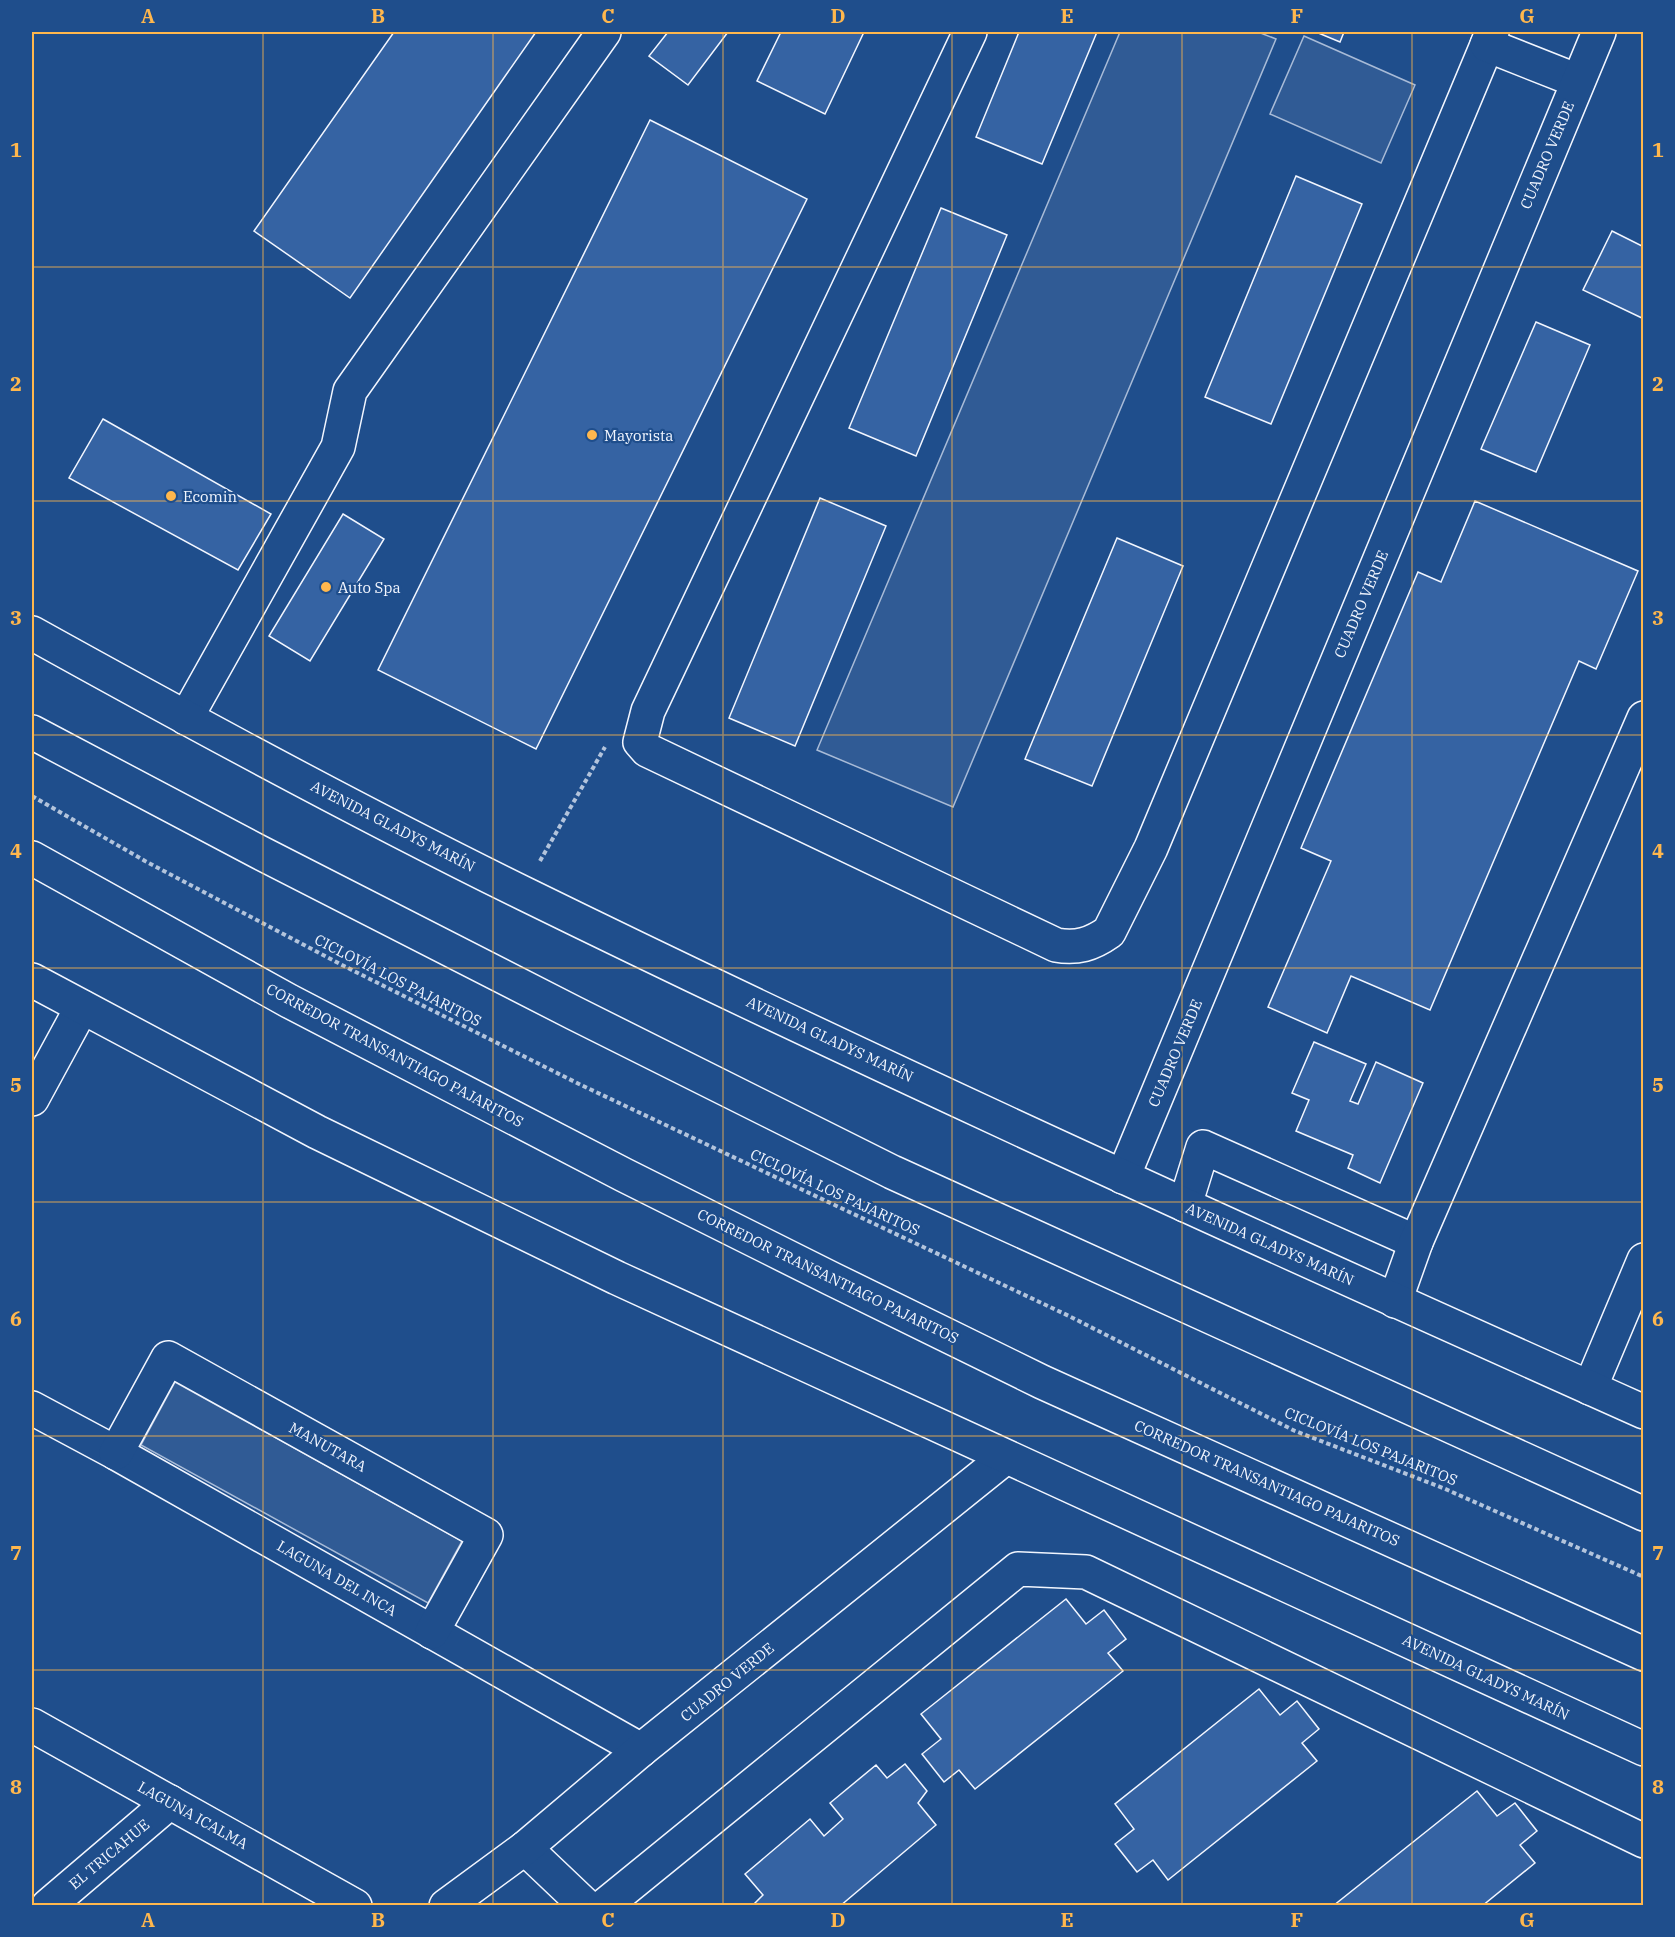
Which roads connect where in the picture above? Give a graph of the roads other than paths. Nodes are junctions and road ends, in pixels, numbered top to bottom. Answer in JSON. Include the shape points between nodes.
{"nodes":[{"id":1,"x":604,"y":32,"type":"edge"},
{"id":2,"x":970,"y":32,"type":"edge"},
{"id":3,"x":1599,"y":32,"type":"edge"},
{"id":4,"x":1490,"y":38,"type":"edge"},
{"id":5,"x":1578,"y":81,"type":"junction"},
{"id":6,"x":32,"y":633,"type":"edge"},
{"id":7,"x":186,"y":718,"type":"junction"},
{"id":8,"x":1644,"y":718,"type":"edge"},
{"id":9,"x":32,"y":732,"type":"edge"},
{"id":10,"x":32,"y":858,"type":"edge"},
{"id":11,"x":32,"y":980,"type":"edge"},
{"id":12,"x":82,"y":1007,"type":"junction"},
{"id":13,"x":32,"y":1100,"type":"edge"},
{"id":14,"x":1123,"y":1177,"type":"junction"},
{"id":15,"x":1185,"y":1205,"type":"junction"},
{"id":16,"x":1416,"y":1242,"type":"junction"},
{"id":17,"x":1644,"y":1260,"type":"edge"},
{"id":18,"x":1395,"y":1301,"type":"junction"},
{"id":19,"x":1590,"y":1388,"type":"junction"},
{"id":20,"x":32,"y":1408,"type":"edge"},
{"id":21,"x":1644,"y":1412,"type":"edge"},
{"id":22,"x":116,"y":1453,"type":"junction"},
{"id":23,"x":1006,"y":1457,"type":"junction"},
{"id":24,"x":1644,"y":1514,"type":"edge"},
{"id":25,"x":432,"y":1632,"type":"junction"},
{"id":26,"x":1644,"y":1654,"type":"edge"},
{"id":27,"x":32,"y":1725,"type":"edge"},
{"id":28,"x":1644,"y":1749,"type":"edge"},
{"id":29,"x":641,"y":1750,"type":"junction"},
{"id":30,"x":170,"y":1802,"type":"junction"},
{"id":31,"x":1644,"y":1841,"type":"edge"},
{"id":32,"x":525,"y":1848,"type":"junction"},
{"id":33,"x":48,"y":1905,"type":"edge"},
{"id":34,"x":355,"y":1905,"type":"edge"},
{"id":35,"x":446,"y":1905,"type":"edge"},
{"id":36,"x":586,"y":1905,"type":"edge"},
{"id":37,"x":604,"y":1905,"type":"edge"}],
"edges":[{"from":1,"to":7,"type":"street","via":[[350,391],[338,447]]},
{"from":2,"to":4,"type":"street","via":[[648,711],[640,742],[647,750],[1056,945],[1079,947],[1109,932],[1156,837]]},
{"from":3,"to":5,"type":"street","name":"CUADRO VERDE"},
{"from":4,"to":5,"type":"street"},
{"from":5,"to":14,"type":"street","name":"CUADRO VERDE"},
{"from":6,"to":7,"type":"street","name":"AVENIDA GLADYS MARÍN"},
{"from":7,"to":14,"type":"street","name":"AVENIDA GLADYS MARÍN","via":[[522,893]]},
{"from":8,"to":16,"type":"street"},
{"from":9,"to":24,"type":"street","via":[[574,1014],[892,1172]]},
{"from":10,"to":26,"type":"street","name":"CORREDOR TRANSANTIAGO PAJARITOS","via":[[289,1001],[853,1289],[1042,1382]]},
{"from":11,"to":12,"type":"street","name":"AVENIDA GLADYS MARÍN"},
{"from":12,"to":13,"type":"street"},
{"from":12,"to":23,"type":"street","name":"AVENIDA GLADYS MARÍN","via":[[317,1132],[463,1204]]},
{"from":14,"to":15,"type":"street","name":"AVENIDA GLADYS MARÍN"},
{"from":15,"to":16,"type":"street","via":[[1203,1147]]},
{"from":15,"to":18,"type":"street","name":"AVENIDA GLADYS MARÍN"},
{"from":16,"to":18,"type":"street"},
{"from":17,"to":19,"type":"street"},
{"from":18,"to":19,"type":"street","name":"AVENIDA GLADYS MARÍN"},
{"from":19,"to":21,"type":"street","name":"AVENIDA GLADYS MARÍN"},
{"from":20,"to":22,"type":"street","name":"LAGUNA DEL INCA"},
{"from":22,"to":25,"type":"street","name":"LAGUNA DEL INCA"},
{"from":22,"to":25,"type":"street","name":"MANUTARA","via":[[168,1358],[486,1535]]},
{"from":23,"to":28,"type":"street","name":"AVENIDA GLADYS MARÍN"},
{"from":23,"to":29,"type":"street","name":"CUADRO VERDE"},
{"from":25,"to":29,"type":"street","name":"LAGUNA DEL INCA"},
{"from":27,"to":30,"type":"street","name":"LAGUNA ICALMA"},
{"from":29,"to":32,"type":"street","name":"CUADRO VERDE"},
{"from":30,"to":33,"type":"street","name":"EL TRICAHUE"},
{"from":30,"to":34,"type":"street","name":"LAGUNA ICALMA"},
{"from":31,"to":37,"type":"street","via":[[1086,1572],[1018,1569]]},
{"from":32,"to":35,"type":"street","name":"CUADRO VERDE"},
{"from":32,"to":36,"type":"street"}]}
